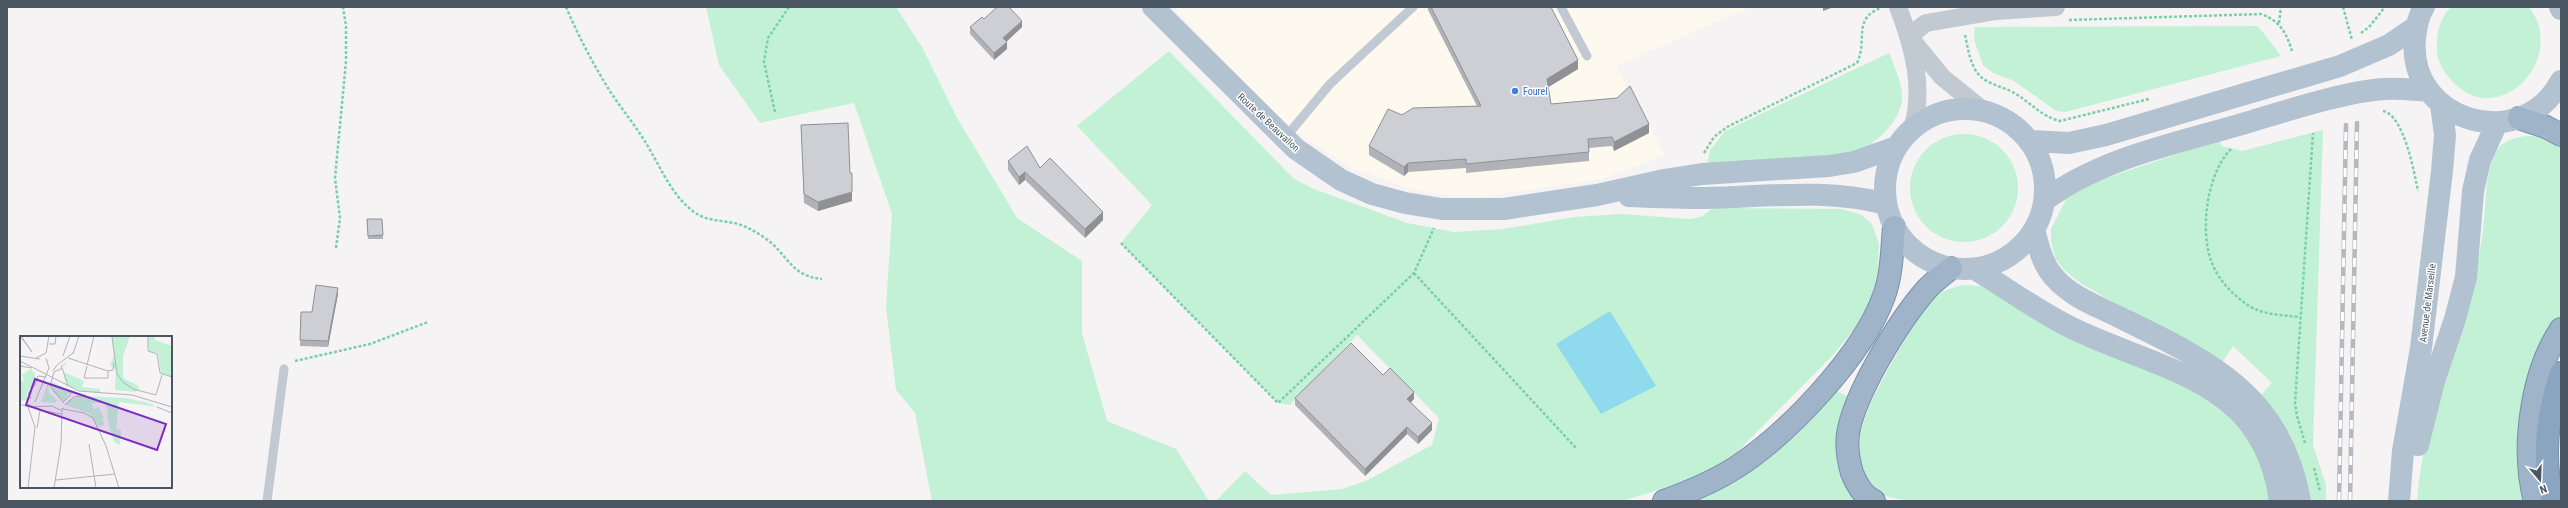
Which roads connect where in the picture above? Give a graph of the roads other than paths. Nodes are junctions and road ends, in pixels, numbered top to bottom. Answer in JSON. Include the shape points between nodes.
{"nodes":[{"id":1,"x":1153,"y":7,"type":"edge"},
{"id":2,"x":1413,"y":7,"type":"edge"},
{"id":3,"x":1561,"y":7,"type":"edge"},
{"id":4,"x":1898,"y":7,"type":"edge"},
{"id":5,"x":2060,"y":13,"type":"edge"},
{"id":6,"x":2420,"y":16,"type":"edge"},
{"id":7,"x":1909,"y":36,"type":"junction"},
{"id":8,"x":1587,"y":56,"type":"dead end"},
{"id":9,"x":2561,"y":81,"type":"edge"},
{"id":10,"x":2435,"y":98,"type":"junction"},
{"id":11,"x":1983,"y":110,"type":"junction"},
{"id":12,"x":2519,"y":118,"type":"junction"},
{"id":13,"x":2497,"y":123,"type":"junction"},
{"id":14,"x":1912,"y":129,"type":"junction"},
{"id":15,"x":2561,"y":135,"type":"edge"},
{"id":16,"x":1284,"y":139,"type":"junction"},
{"id":17,"x":2030,"y":141,"type":"junction"},
{"id":18,"x":1896,"y":147,"type":"junction"},
{"id":19,"x":1598,"y":195,"type":"junction"},
{"id":20,"x":2045,"y":200,"type":"junction"},
{"id":21,"x":1886,"y":204,"type":"junction"},
{"id":22,"x":1894,"y":227,"type":"junction"},
{"id":23,"x":2034,"y":230,"type":"junction"},
{"id":24,"x":1951,"y":268,"type":"junction"},
{"id":25,"x":1975,"y":268,"type":"junction"},
{"id":26,"x":2561,"y":329,"type":"edge"},
{"id":27,"x":284,"y":369,"type":"road end"},
{"id":28,"x":2561,"y":373,"type":"edge"},
{"id":29,"x":2310,"y":499,"type":"edge"},
{"id":30,"x":267,"y":501,"type":"edge"},
{"id":31,"x":1664,"y":501,"type":"edge"},
{"id":32,"x":1874,"y":501,"type":"edge"},
{"id":33,"x":2280,"y":501,"type":"edge"},
{"id":34,"x":2399,"y":501,"type":"edge"},
{"id":35,"x":2408,"y":501,"type":"edge"},
{"id":36,"x":2535,"y":501,"type":"edge"},
{"id":37,"x":2554,"y":501,"type":"edge"}],
"edges":[{"from":1,"to":16,"type":"main road","name":"Route de Beauvallon"},
{"from":2,"to":16,"type":"lane","via":[[1330,84]]},
{"from":3,"to":8,"type":"lane"},
{"from":4,"to":7,"type":"street"},
{"from":5,"to":7,"type":"street","via":[[1996,11],[1926,23]]},
{"from":6,"to":10,"type":"main road","via":[[2414,48],[2418,71]]},
{"from":6,"to":17,"type":"main road","via":[[2389,45],[2332,68],[2069,143]]},
{"from":7,"to":11,"type":"street","via":[[1942,78]]},
{"from":7,"to":14,"type":"street","via":[[1919,88]]},
{"from":9,"to":12,"type":"main road","via":[[2542,105]]},
{"from":10,"to":13,"type":"main road","via":[[2458,115],[2477,122]]},
{"from":10,"to":20,"type":"main road","via":[[2377,90],[2276,114],[2137,156],[2084,175]]},
{"from":10,"to":34,"type":"main road","name":"Avenue de Marseille","via":[[2444,135],[2442,171],[2422,348],[2403,451]]},
{"from":11,"to":14,"type":"main road","via":[[1946,111],[1928,118]]},
{"from":11,"to":17,"type":"main road","via":[[2012,124]]},
{"from":12,"to":13,"type":"main road"},
{"from":12,"to":15,"type":"highway"},
{"from":13,"to":35,"type":"main road","via":[[2478,168],[2473,191],[2466,277],[2434,381],[2411,473]]},
{"from":14,"to":18,"type":"main road"},
{"from":16,"to":19,"type":"main road","name":"Route de Beauvallon","via":[[1320,167],[1347,183],[1372,194],[1442,209],[1504,209]]},
{"from":17,"to":20,"type":"main road","via":[[2040,159],[2045,179]]},
{"from":18,"to":19,"type":"main road","via":[[1854,162],[1829,166],[1702,174]]},
{"from":18,"to":21,"type":"main road","via":[[1888,165]]},
{"from":19,"to":21,"type":"main road","via":[[1704,198],[1823,194],[1865,198]]},
{"from":20,"to":23,"type":"main road"},
{"from":21,"to":22,"type":"main road"},
{"from":22,"to":24,"type":"main road","via":[[1915,251],[1928,260]]},
{"from":22,"to":31,"type":"highway","via":[[1889,280],[1884,296],[1864,337],[1838,372],[1789,424],[1736,467],[1712,482]]},
{"from":23,"to":25,"type":"main road","via":[[2019,249],[1998,262]]},
{"from":23,"to":29,"type":"main road","via":[[2042,259],[2054,277],[2073,295],[2186,350],[2244,391],[2275,429],[2296,482]]},
{"from":24,"to":25,"type":"main road"},
{"from":24,"to":32,"type":"highway","via":[[1927,289],[1911,310],[1876,367],[1854,412],[1848,435],[1848,458],[1854,478]]},
{"from":25,"to":33,"type":"main road","via":[[2074,329],[2164,364],[2222,395],[2260,439],[2271,463]]},
{"from":26,"to":36,"type":"highway","via":[[2543,368],[2533,409],[2529,442]]},
{"from":27,"to":30,"type":"lane"},
{"from":28,"to":37,"type":"highway","via":[[2548,435],[2547,462]]}]}
